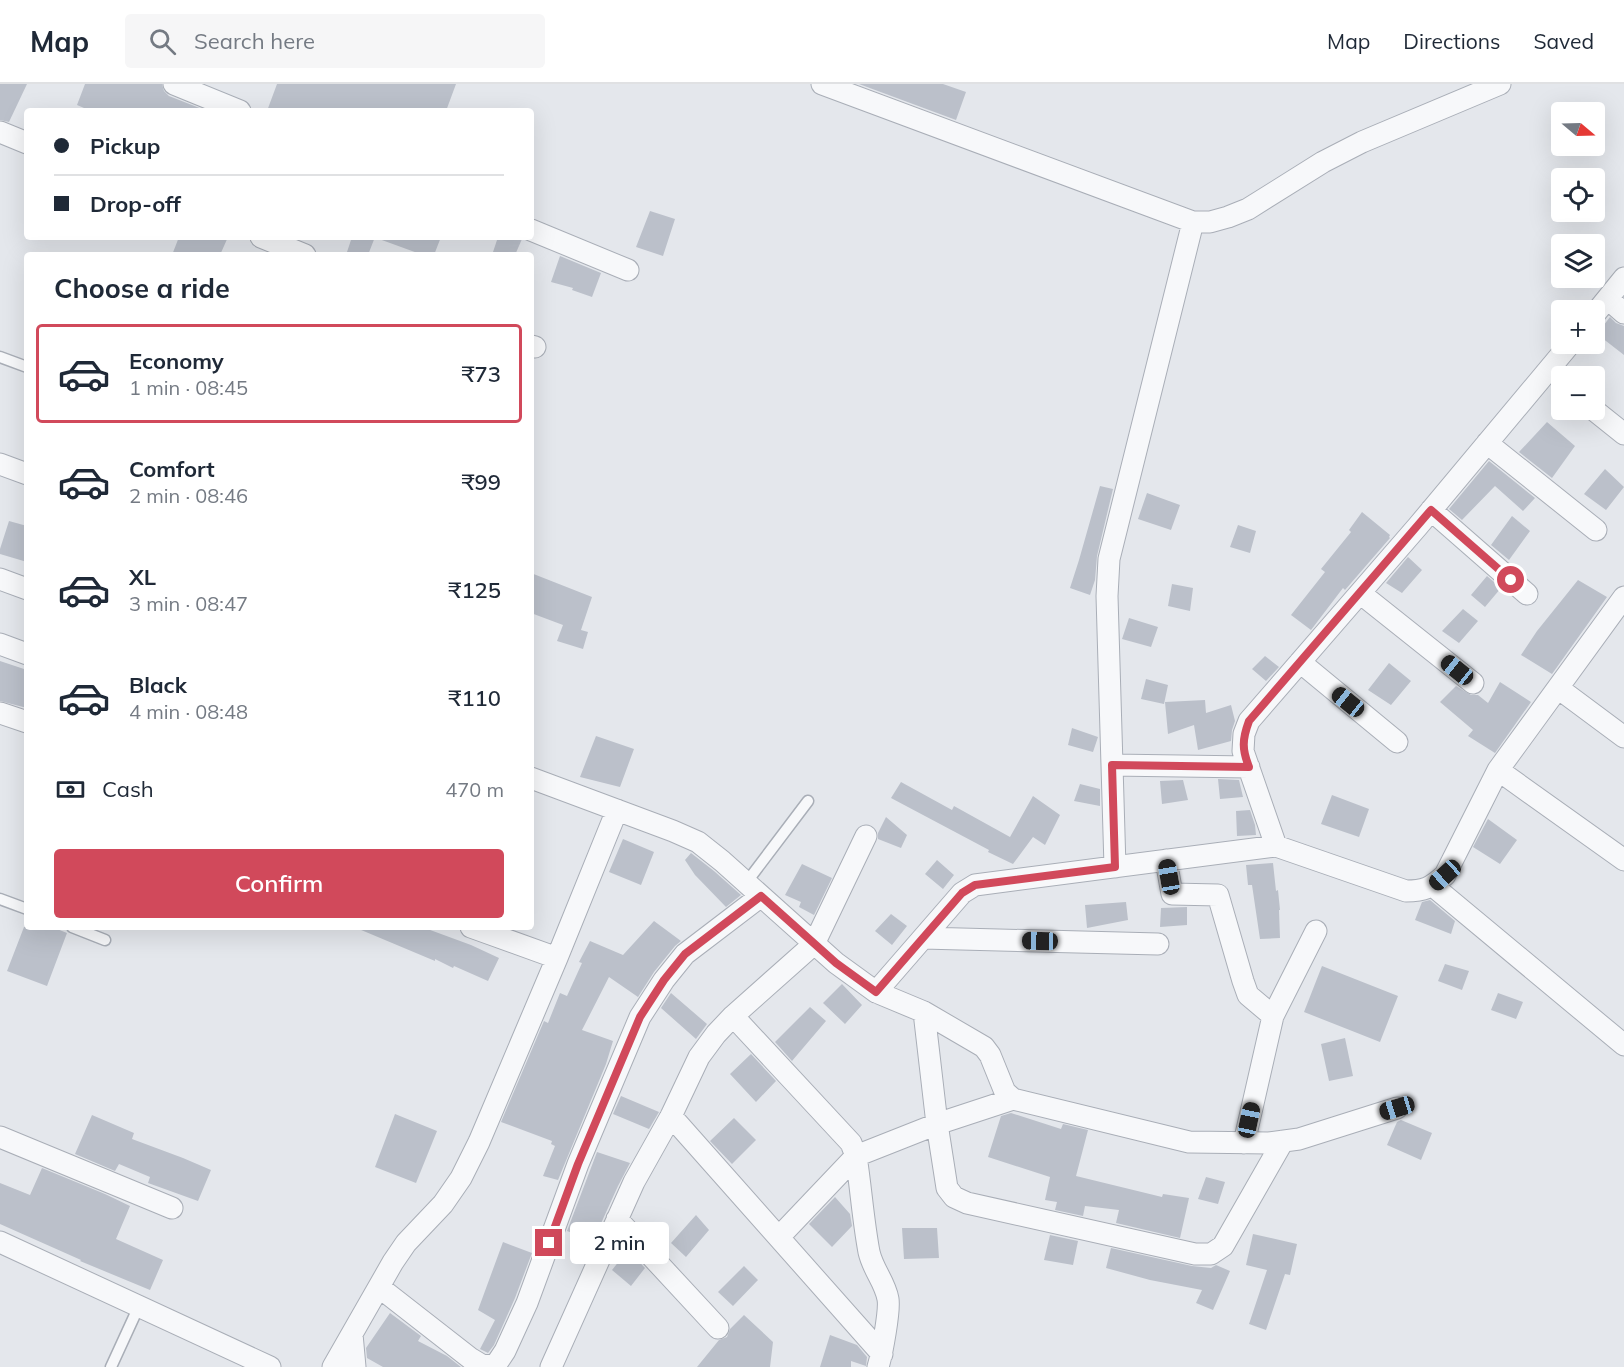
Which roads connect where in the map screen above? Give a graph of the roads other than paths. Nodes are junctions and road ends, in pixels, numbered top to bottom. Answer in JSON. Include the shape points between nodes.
{"nodes":[{"id":1,"x":174,"y":84,"type":"edge"},
{"id":2,"x":822,"y":84,"type":"edge"},
{"id":3,"x":1500,"y":84,"type":"edge"},
{"id":4,"x":233,"y":108,"type":"edge"},
{"id":5,"x":0,"y":132,"type":"edge"},
{"id":6,"x":24,"y":142,"type":"edge"},
{"id":7,"x":1193,"y":222,"type":"junction"},
{"id":8,"x":534,"y":231,"type":"edge"},
{"id":9,"x":268,"y":240,"type":"edge"},
{"id":10,"x":298,"y":252,"type":"edge"},
{"id":11,"x":628,"y":270,"type":"dead end"},
{"id":12,"x":1624,"y":278,"type":"edge"},
{"id":13,"x":1605,"y":302,"type":"edge"},
{"id":14,"x":1605,"y":308,"type":"edge"},
{"id":15,"x":1624,"y":313,"type":"edge"},
{"id":16,"x":0,"y":357,"type":"edge"},
{"id":17,"x":24,"y":366,"type":"edge"},
{"id":18,"x":1551,"y":380,"type":"edge"},
{"id":19,"x":1605,"y":419,"type":"edge"},
{"id":20,"x":1624,"y":434,"type":"edge"},
{"id":21,"x":1487,"y":443,"type":"junction"},
{"id":22,"x":0,"y":464,"type":"edge"},
{"id":23,"x":24,"y":473,"type":"edge"},
{"id":24,"x":1431,"y":510,"type":"junction"},
{"id":25,"x":1596,"y":530,"type":"dead end"},
{"id":26,"x":0,"y":579,"type":"edge"},
{"id":27,"x":24,"y":588,"type":"edge"},
{"id":28,"x":1360,"y":593,"type":"junction"},
{"id":29,"x":1527,"y":594,"type":"dead end"},
{"id":30,"x":1622,"y":604,"type":"edge"},
{"id":31,"x":0,"y":644,"type":"edge"},
{"id":32,"x":24,"y":653,"type":"edge"},
{"id":33,"x":1300,"y":662,"type":"junction"},
{"id":34,"x":1473,"y":683,"type":"dead end"},
{"id":35,"x":1557,"y":688,"type":"junction"},
{"id":36,"x":0,"y":713,"type":"edge"},
{"id":37,"x":24,"y":721,"type":"edge"},
{"id":38,"x":1624,"y":737,"type":"edge"},
{"id":39,"x":1397,"y":742,"type":"dead end"},
{"id":40,"x":1112,"y":765,"type":"junction"},
{"id":41,"x":1249,"y":767,"type":"junction"},
{"id":42,"x":1498,"y":770,"type":"junction"},
{"id":43,"x":534,"y":779,"type":"edge"},
{"id":44,"x":808,"y":801,"type":"dead end"},
{"id":45,"x":617,"y":810,"type":"junction"},
{"id":46,"x":866,"y":836,"type":"dead end"},
{"id":47,"x":1276,"y":846,"type":"junction"},
{"id":48,"x":1166,"y":860,"type":"junction"},
{"id":49,"x":1624,"y":860,"type":"edge"},
{"id":50,"x":1115,"y":867,"type":"junction"},
{"id":51,"x":1433,"y":886,"type":"junction"},
{"id":52,"x":753,"y":889,"type":"junction"},
{"id":53,"x":0,"y":898,"type":"edge"},
{"id":54,"x":24,"y":908,"type":"edge"},
{"id":55,"x":80,"y":930,"type":"edge"},
{"id":56,"x":479,"y":930,"type":"edge"},
{"id":57,"x":1316,"y":931,"type":"dead end"},
{"id":58,"x":923,"y":938,"type":"junction"},
{"id":59,"x":105,"y":940,"type":"dead end"},
{"id":60,"x":814,"y":944,"type":"junction"},
{"id":61,"x":1158,"y":944,"type":"dead end"},
{"id":62,"x":557,"y":958,"type":"junction"},
{"id":63,"x":876,"y":992,"type":"junction"},
{"id":64,"x":924,"y":1012,"type":"junction"},
{"id":65,"x":733,"y":1016,"type":"junction"},
{"id":66,"x":1273,"y":1016,"type":"junction"},
{"id":67,"x":1624,"y":1045,"type":"edge"},
{"id":68,"x":1013,"y":1099,"type":"junction"},
{"id":69,"x":1397,"y":1108,"type":"dead end"},
{"id":70,"x":671,"y":1116,"type":"junction"},
{"id":71,"x":937,"y":1124,"type":"junction"},
{"id":72,"x":0,"y":1137,"type":"edge"},
{"id":73,"x":1283,"y":1141,"type":"junction"},
{"id":74,"x":1244,"y":1143,"type":"junction"},
{"id":75,"x":856,"y":1156,"type":"junction"},
{"id":76,"x":172,"y":1208,"type":"dead end"},
{"id":77,"x":617,"y":1219,"type":"junction"},
{"id":78,"x":779,"y":1237,"type":"junction"},
{"id":79,"x":0,"y":1242,"type":"edge"},
{"id":80,"x":380,"y":1287,"type":"junction"},
{"id":81,"x":139,"y":1306,"type":"junction"},
{"id":82,"x":718,"y":1328,"type":"dead end"},
{"id":83,"x":352,"y":1334,"type":"junction"},
{"id":84,"x":880,"y":1361,"type":"edge"},
{"id":85,"x":111,"y":1367,"type":"edge"},
{"id":86,"x":270,"y":1367,"type":"edge"},
{"id":87,"x":333,"y":1367,"type":"edge"},
{"id":88,"x":355,"y":1367,"type":"edge"},
{"id":89,"x":551,"y":1367,"type":"edge"}],
"edges":[{"from":1,"to":4,"type":"street"},
{"from":2,"to":7,"type":"street"},
{"from":3,"to":7,"type":"street","via":[[1362,141],[1248,209],[1210,222]]},
{"from":5,"to":6,"type":"street"},
{"from":7,"to":40,"type":"street","via":[[1109,559]]},
{"from":8,"to":11,"type":"street"},
{"from":9,"to":10,"type":"street"},
{"from":12,"to":13,"type":"street"},
{"from":14,"to":15,"type":"street"},
{"from":16,"to":17,"type":"lane"},
{"from":18,"to":21,"type":"street"},
{"from":19,"to":20,"type":"street"},
{"from":21,"to":24,"type":"street"},
{"from":21,"to":25,"type":"street"},
{"from":22,"to":23,"type":"street"},
{"from":24,"to":28,"type":"street"},
{"from":24,"to":29,"type":"street"},
{"from":26,"to":27,"type":"street"},
{"from":28,"to":33,"type":"street"},
{"from":28,"to":34,"type":"street"},
{"from":30,"to":35,"type":"street"},
{"from":31,"to":32,"type":"street"},
{"from":33,"to":39,"type":"street"},
{"from":33,"to":41,"type":"street","via":[[1249,721],[1243,752]]},
{"from":35,"to":38,"type":"street"},
{"from":35,"to":42,"type":"street"},
{"from":36,"to":37,"type":"street"},
{"from":40,"to":41,"type":"street"},
{"from":40,"to":50,"type":"street"},
{"from":41,"to":47,"type":"street"},
{"from":42,"to":49,"type":"street"},
{"from":42,"to":51,"type":"street","via":[[1445,875]]},
{"from":43,"to":45,"type":"street"},
{"from":44,"to":52,"type":"lane"},
{"from":45,"to":52,"type":"street","via":[[698,842]]},
{"from":45,"to":62,"type":"street"},
{"from":46,"to":60,"type":"street"},
{"from":47,"to":48,"type":"street"},
{"from":47,"to":51,"type":"street","via":[[1406,891]]},
{"from":48,"to":50,"type":"street"},
{"from":48,"to":66,"type":"street","via":[[1172,894],[1218,895],[1248,995]]},
{"from":50,"to":58,"type":"street","via":[[975,885],[962,893]]},
{"from":51,"to":67,"type":"street"},
{"from":52,"to":60,"type":"street"},
{"from":52,"to":80,"type":"street","via":[[685,954],[640,1017],[578,1164],[527,1303],[497,1363],[489,1366],[470,1358]]},
{"from":53,"to":54,"type":"lane"},
{"from":55,"to":59,"type":"lane"},
{"from":56,"to":62,"type":"street"},
{"from":57,"to":66,"type":"street"},
{"from":58,"to":61,"type":"street"},
{"from":58,"to":63,"type":"street"},
{"from":60,"to":63,"type":"street"},
{"from":60,"to":65,"type":"street"},
{"from":62,"to":80,"type":"street","via":[[461,1178],[406,1243]]},
{"from":63,"to":64,"type":"street"},
{"from":64,"to":68,"type":"street","via":[[984,1047],[1005,1092]]},
{"from":64,"to":71,"type":"street"},
{"from":65,"to":70,"type":"street","via":[[699,1057]]},
{"from":65,"to":75,"type":"street","via":[[851,1143]]},
{"from":66,"to":74,"type":"street"},
{"from":68,"to":71,"type":"street"},
{"from":68,"to":74,"type":"street","via":[[1190,1142]]},
{"from":69,"to":73,"type":"street"},
{"from":70,"to":77,"type":"street"},
{"from":70,"to":78,"type":"street"},
{"from":71,"to":73,"type":"street","via":[[947,1188],[954,1197],[1196,1254],[1211,1254],[1223,1246]]},
{"from":71,"to":75,"type":"street"},
{"from":72,"to":76,"type":"street"},
{"from":73,"to":74,"type":"street"},
{"from":75,"to":78,"type":"street"},
{"from":75,"to":84,"type":"street","via":[[870,1253],[889,1301]]},
{"from":77,"to":82,"type":"street"},
{"from":77,"to":89,"type":"street"},
{"from":78,"to":84,"type":"street"},
{"from":79,"to":81,"type":"street"},
{"from":80,"to":83,"type":"street"},
{"from":81,"to":85,"type":"lane"},
{"from":81,"to":86,"type":"street"},
{"from":83,"to":87,"type":"street"},
{"from":83,"to":88,"type":"street"}]}
